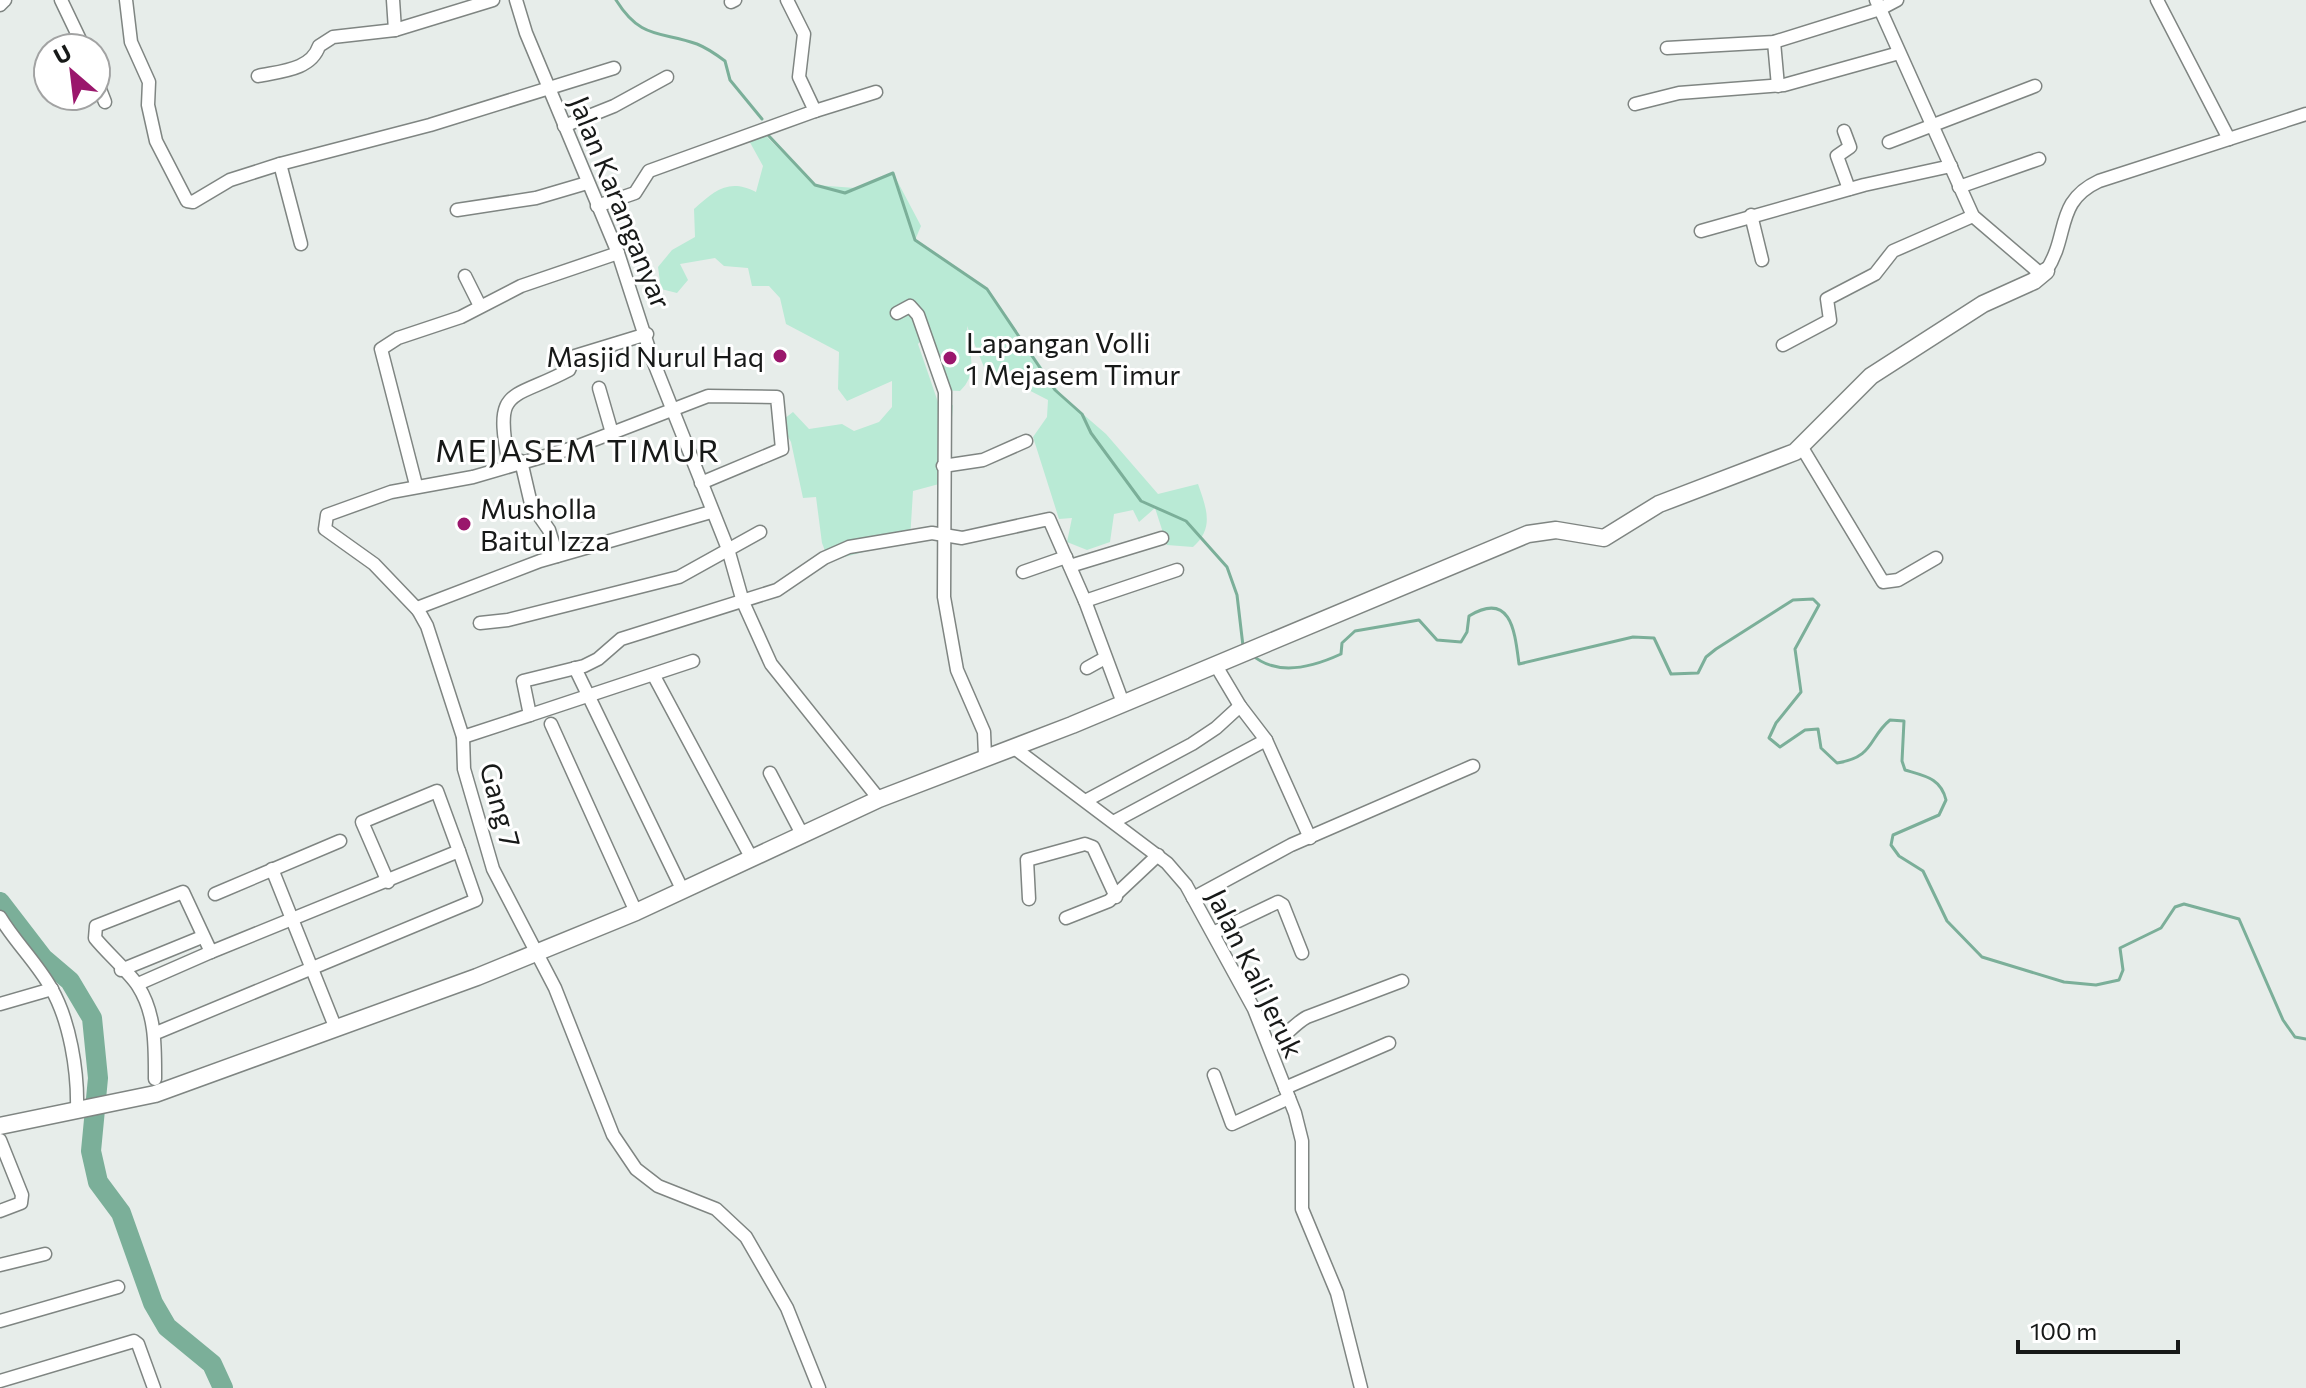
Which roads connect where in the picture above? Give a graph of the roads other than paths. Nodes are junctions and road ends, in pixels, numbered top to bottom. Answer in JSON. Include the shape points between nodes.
{"nodes":[{"id":1,"x":5,"y":0,"type":"edge"},
{"id":2,"x":61,"y":0,"type":"edge"},
{"id":3,"x":126,"y":0,"type":"edge"},
{"id":4,"x":393,"y":0,"type":"edge"},
{"id":5,"x":493,"y":0,"type":"edge"},
{"id":6,"x":516,"y":0,"type":"edge"},
{"id":7,"x":787,"y":0,"type":"edge"},
{"id":8,"x":1897,"y":0,"type":"edge"},
{"id":9,"x":2157,"y":0,"type":"edge"},
{"id":10,"x":1878,"y":4,"type":"edge"},
{"id":11,"x":0,"y":5,"type":"edge"},
{"id":12,"x":395,"y":30,"type":"junction"},
{"id":13,"x":76,"y":32,"type":"edge"},
{"id":14,"x":1774,"y":42,"type":"junction"},
{"id":15,"x":1667,"y":48,"type":"dead end"},
{"id":16,"x":1899,"y":53,"type":"junction"},
{"id":17,"x":614,"y":68,"type":"dead end"},
{"id":18,"x":258,"y":76,"type":"dead end"},
{"id":19,"x":667,"y":77,"type":"dead end"},
{"id":20,"x":1778,"y":86,"type":"junction"},
{"id":21,"x":2035,"y":86,"type":"dead end"},
{"id":22,"x":551,"y":88,"type":"junction"},
{"id":23,"x":876,"y":92,"type":"dead end"},
{"id":24,"x":1635,"y":104,"type":"dead end"},
{"id":25,"x":815,"y":111,"type":"junction"},
{"id":26,"x":2306,"y":114,"type":"edge"},
{"id":27,"x":564,"y":126,"type":"junction"},
{"id":28,"x":1933,"y":128,"type":"junction"},
{"id":29,"x":1844,"y":131,"type":"dead end"},
{"id":30,"x":2229,"y":139,"type":"junction"},
{"id":31,"x":1889,"y":142,"type":"dead end"},
{"id":32,"x":2039,"y":159,"type":"dead end"},
{"id":33,"x":280,"y":164,"type":"junction"},
{"id":34,"x":1951,"y":166,"type":"junction"},
{"id":35,"x":587,"y":183,"type":"junction"},
{"id":36,"x":1959,"y":187,"type":"junction"},
{"id":37,"x":1849,"y":189,"type":"junction"},
{"id":38,"x":597,"y":206,"type":"junction"},
{"id":39,"x":457,"y":210,"type":"dead end"},
{"id":40,"x":1751,"y":215,"type":"junction"},
{"id":41,"x":1973,"y":216,"type":"junction"},
{"id":42,"x":1701,"y":231,"type":"dead end"},
{"id":43,"x":301,"y":244,"type":"dead end"},
{"id":44,"x":618,"y":253,"type":"junction"},
{"id":45,"x":1762,"y":260,"type":"dead end"},
{"id":46,"x":2044,"y":273,"type":"junction"},
{"id":47,"x":465,"y":276,"type":"dead end"},
{"id":48,"x":480,"y":306,"type":"junction"},
{"id":49,"x":897,"y":313,"type":"dead end"},
{"id":50,"x":647,"y":334,"type":"junction"},
{"id":51,"x":1783,"y":345,"type":"dead end"},
{"id":52,"x":599,"y":388,"type":"dead end"},
{"id":53,"x":675,"y":408,"type":"junction"},
{"id":54,"x":612,"y":433,"type":"junction"},
{"id":55,"x":1026,"y":441,"type":"dead end"},
{"id":56,"x":1801,"y":446,"type":"junction"},
{"id":57,"x":515,"y":462,"type":"junction"},
{"id":58,"x":943,"y":466,"type":"junction"},
{"id":59,"x":701,"y":483,"type":"junction"},
{"id":60,"x":416,"y":485,"type":"junction"},
{"id":61,"x":711,"y":512,"type":"junction"},
{"id":62,"x":760,"y":532,"type":"dead end"},
{"id":63,"x":943,"y":536,"type":"junction"},
{"id":64,"x":1162,"y":538,"type":"dead end"},
{"id":65,"x":728,"y":549,"type":"junction"},
{"id":66,"x":557,"y":556,"type":"junction"},
{"id":67,"x":1936,"y":558,"type":"dead end"},
{"id":68,"x":1068,"y":561,"type":"junction"},
{"id":69,"x":1177,"y":570,"type":"dead end"},
{"id":70,"x":1023,"y":572,"type":"dead end"},
{"id":71,"x":1085,"y":601,"type":"junction"},
{"id":72,"x":743,"y":602,"type":"junction"},
{"id":73,"x":419,"y":607,"type":"junction"},
{"id":74,"x":480,"y":623,"type":"dead end"},
{"id":75,"x":1105,"y":658,"type":"junction"},
{"id":76,"x":693,"y":661,"type":"dead end"},
{"id":77,"x":1215,"y":664,"type":"junction"},
{"id":78,"x":575,"y":668,"type":"junction"},
{"id":79,"x":1087,"y":668,"type":"dead end"},
{"id":80,"x":657,"y":681,"type":"junction"},
{"id":81,"x":587,"y":695,"type":"junction"},
{"id":82,"x":1123,"y":703,"type":"junction"},
{"id":83,"x":1240,"y":706,"type":"junction"},
{"id":84,"x":530,"y":715,"type":"junction"},
{"id":85,"x":551,"y":724,"type":"dead end"},
{"id":86,"x":463,"y":737,"type":"junction"},
{"id":87,"x":1266,"y":740,"type":"junction"},
{"id":88,"x":997,"y":752,"type":"junction"},
{"id":89,"x":1473,"y":766,"type":"dead end"},
{"id":90,"x":770,"y":773,"type":"dead end"},
{"id":91,"x":879,"y":799,"type":"junction"},
{"id":92,"x":1087,"y":800,"type":"junction"},
{"id":93,"x":1115,"y":821,"type":"junction"},
{"id":94,"x":803,"y":836,"type":"junction"},
{"id":95,"x":1310,"y":838,"type":"junction"},
{"id":96,"x":340,"y":841,"type":"dead end"},
{"id":97,"x":459,"y":851,"type":"junction"},
{"id":98,"x":1158,"y":855,"type":"junction"},
{"id":99,"x":752,"y":859,"type":"junction"},
{"id":100,"x":272,"y":869,"type":"junction"},
{"id":101,"x":388,"y":882,"type":"junction"},
{"id":102,"x":682,"y":889,"type":"junction"},
{"id":103,"x":215,"y":894,"type":"dead end"},
{"id":104,"x":1116,"y":897,"type":"junction"},
{"id":105,"x":1193,"y":898,"type":"junction"},
{"id":106,"x":1029,"y":899,"type":"dead end"},
{"id":107,"x":636,"y":912,"type":"junction"},
{"id":108,"x":0,"y":917,"type":"edge"},
{"id":109,"x":295,"y":918,"type":"junction"},
{"id":110,"x":1066,"y":918,"type":"dead end"},
{"id":111,"x":4,"y":933,"type":"edge"},
{"id":112,"x":1213,"y":933,"type":"junction"},
{"id":113,"x":202,"y":937,"type":"junction"},
{"id":114,"x":211,"y":952,"type":"junction"},
{"id":115,"x":539,"y":952,"type":"junction"},
{"id":116,"x":1302,"y":953,"type":"dead end"},
{"id":117,"x":312,"y":968,"type":"junction"},
{"id":118,"x":121,"y":970,"type":"junction"},
{"id":119,"x":1402,"y":981,"type":"dead end"},
{"id":120,"x":138,"y":984,"type":"junction"},
{"id":121,"x":52,"y":989,"type":"junction"},
{"id":122,"x":0,"y":1004,"type":"edge"},
{"id":123,"x":336,"y":1029,"type":"junction"},
{"id":124,"x":156,"y":1033,"type":"junction"},
{"id":125,"x":1389,"y":1043,"type":"dead end"},
{"id":126,"x":1270,"y":1047,"type":"junction"},
{"id":127,"x":1214,"y":1075,"type":"dead end"},
{"id":128,"x":155,"y":1079,"type":"dead end"},
{"id":129,"x":1287,"y":1093,"type":"junction"},
{"id":130,"x":82,"y":1108,"type":"junction"},
{"id":131,"x":0,"y":1126,"type":"edge"},
{"id":132,"x":0,"y":1140,"type":"edge"},
{"id":133,"x":0,"y":1211,"type":"edge"},
{"id":134,"x":45,"y":1254,"type":"dead end"},
{"id":135,"x":0,"y":1265,"type":"edge"},
{"id":136,"x":118,"y":1287,"type":"dead end"},
{"id":137,"x":0,"y":1321,"type":"edge"},
{"id":138,"x":0,"y":1381,"type":"edge"},
{"id":139,"x":1356,"y":1387,"type":"edge"},
{"id":140,"x":154,"y":1388,"type":"edge"},
{"id":141,"x":819,"y":1388,"type":"edge"}],
"edges":[{"from":1,"to":11,"type":"street"},
{"from":2,"to":13,"type":"street"},
{"from":3,"to":33,"type":"street","via":[[128,34],[149,82],[152,128],[187,201]]},
{"from":4,"to":12,"type":"street"},
{"from":5,"to":12,"type":"street"},
{"from":6,"to":22,"type":"street","name":"Jalan Karanganyar"},
{"from":7,"to":25,"type":"street","via":[[804,34],[799,77]]},
{"from":8,"to":10,"type":"street"},
{"from":9,"to":30,"type":"street"},
{"from":10,"to":14,"type":"street"},
{"from":10,"to":16,"type":"street"},
{"from":12,"to":18,"type":"street","via":[[333,37],[307,63]]},
{"from":14,"to":15,"type":"street"},
{"from":14,"to":20,"type":"street"},
{"from":16,"to":20,"type":"street"},
{"from":16,"to":28,"type":"street"},
{"from":17,"to":22,"type":"street"},
{"from":19,"to":27,"type":"street"},
{"from":20,"to":24,"type":"street","via":[[1679,93]]},
{"from":21,"to":28,"type":"street"},
{"from":22,"to":27,"type":"street","name":"Jalan Karanganyar"},
{"from":22,"to":33,"type":"street"},
{"from":23,"to":25,"type":"street"},
{"from":25,"to":38,"type":"street","via":[[649,171],[635,193]]},
{"from":26,"to":30,"type":"street"},
{"from":27,"to":35,"type":"street","name":"Jalan Karanganyar"},
{"from":28,"to":31,"type":"street"},
{"from":28,"to":34,"type":"street"},
{"from":29,"to":37,"type":"street","via":[[1850,147],[1837,156]]},
{"from":30,"to":46,"type":"street","via":[[2080,191],[2069,203],[2057,250]]},
{"from":32,"to":36,"type":"street"},
{"from":33,"to":43,"type":"street"},
{"from":34,"to":36,"type":"street"},
{"from":34,"to":37,"type":"street"},
{"from":35,"to":38,"type":"street","name":"Jalan Karanganyar"},
{"from":35,"to":39,"type":"street","via":[[536,198]]},
{"from":36,"to":41,"type":"street"},
{"from":37,"to":40,"type":"street"},
{"from":38,"to":44,"type":"street","name":"Jalan Karanganyar"},
{"from":40,"to":42,"type":"street"},
{"from":40,"to":45,"type":"street"},
{"from":41,"to":46,"type":"street"},
{"from":41,"to":51,"type":"street","via":[[1893,251],[1869,279],[1827,299],[1830,320]]},
{"from":44,"to":48,"type":"street"},
{"from":44,"to":50,"type":"street","name":"Jalan Karanganyar"},
{"from":46,"to":56,"type":"street","via":[[1983,304],[1871,376]]},
{"from":47,"to":48,"type":"street"},
{"from":48,"to":60,"type":"street","via":[[398,338],[379,352]]},
{"from":49,"to":58,"type":"street","via":[[910,306],[918,315],[944,389]]},
{"from":50,"to":53,"type":"street","name":"Jalan Karanganyar"},
{"from":50,"to":57,"type":"street","via":[[575,356],[569,370],[513,395],[502,415]]},
{"from":52,"to":54,"type":"street"},
{"from":53,"to":54,"type":"street"},
{"from":53,"to":59,"type":"street","name":"Jalan Karanganyar"},
{"from":53,"to":59,"type":"street","via":[[708,396],[778,398],[782,449]]},
{"from":54,"to":57,"type":"street"},
{"from":55,"to":58,"type":"street","via":[[983,460]]},
{"from":56,"to":67,"type":"street","via":[[1879,579],[1898,580]]},
{"from":56,"to":77,"type":"street","via":[[1659,504],[1612,535],[1556,530],[1528,534]]},
{"from":57,"to":60,"type":"street","via":[[473,477]]},
{"from":57,"to":66,"type":"street"},
{"from":58,"to":63,"type":"street"},
{"from":59,"to":61,"type":"street","name":"Jalan Karanganyar"},
{"from":60,"to":73,"type":"street","via":[[333,512],[324,520],[325,529],[374,564]]},
{"from":61,"to":65,"type":"street","name":"Jalan Karanganyar"},
{"from":61,"to":66,"type":"street"},
{"from":62,"to":65,"type":"street"},
{"from":63,"to":68,"type":"street","via":[[962,538],[1049,519]]},
{"from":63,"to":72,"type":"street","via":[[919,534],[849,547],[777,590]]},
{"from":63,"to":88,"type":"street","via":[[942,581],[965,694]]},
{"from":64,"to":68,"type":"street"},
{"from":65,"to":72,"type":"street","name":"Jalan Karanganyar"},
{"from":65,"to":74,"type":"street","via":[[679,577]]},
{"from":66,"to":73,"type":"street"},
{"from":68,"to":70,"type":"street"},
{"from":68,"to":71,"type":"street"},
{"from":69,"to":71,"type":"street"},
{"from":71,"to":75,"type":"street"},
{"from":72,"to":78,"type":"street","via":[[621,639],[598,659]]},
{"from":72,"to":91,"type":"street","name":"Jalan Karanganyar","via":[[781,680]]},
{"from":73,"to":86,"type":"street"},
{"from":75,"to":79,"type":"street"},
{"from":75,"to":82,"type":"street"},
{"from":76,"to":80,"type":"street","name":"Gang 7"},
{"from":77,"to":82,"type":"street"},
{"from":77,"to":83,"type":"street"},
{"from":78,"to":81,"type":"street"},
{"from":78,"to":84,"type":"street","via":[[521,681]]},
{"from":80,"to":81,"type":"street","name":"Gang 7"},
{"from":80,"to":99,"type":"street"},
{"from":81,"to":84,"type":"street","name":"Gang 7"},
{"from":81,"to":102,"type":"street"},
{"from":82,"to":88,"type":"street"},
{"from":83,"to":87,"type":"street"},
{"from":83,"to":92,"type":"street","via":[[1192,744]]},
{"from":84,"to":86,"type":"street","name":"Gang 7"},
{"from":85,"to":107,"type":"street"},
{"from":86,"to":115,"type":"street","name":"Gang 7","via":[[464,769],[493,869]]},
{"from":87,"to":93,"type":"street"},
{"from":87,"to":95,"type":"street"},
{"from":88,"to":91,"type":"street"},
{"from":88,"to":92,"type":"street","name":"Jalan Kali Jeruk"},
{"from":89,"to":95,"type":"street"},
{"from":90,"to":94,"type":"street"},
{"from":91,"to":94,"type":"street"},
{"from":92,"to":93,"type":"street","name":"Jalan Kali Jeruk"},
{"from":93,"to":98,"type":"street","name":"Jalan Kali Jeruk"},
{"from":94,"to":99,"type":"street"},
{"from":95,"to":105,"type":"street"},
{"from":96,"to":100,"type":"street"},
{"from":97,"to":101,"type":"street"},
{"from":97,"to":101,"type":"street","via":[[437,791],[361,820]]},
{"from":97,"to":117,"type":"street","via":[[476,900]]},
{"from":98,"to":104,"type":"street"},
{"from":98,"to":105,"type":"street","name":"Jalan Kali Jeruk"},
{"from":99,"to":102,"type":"street"},
{"from":100,"to":103,"type":"street"},
{"from":100,"to":109,"type":"street"},
{"from":101,"to":109,"type":"street"},
{"from":102,"to":107,"type":"street"},
{"from":104,"to":106,"type":"street","via":[[1093,847],[1085,844],[1027,860]]},
{"from":104,"to":110,"type":"street"},
{"from":105,"to":112,"type":"street","name":"Jalan Kali Jeruk"},
{"from":107,"to":115,"type":"street"},
{"from":108,"to":111,"type":"street"},
{"from":109,"to":114,"type":"street"},
{"from":109,"to":117,"type":"street"},
{"from":111,"to":121,"type":"street"},
{"from":112,"to":116,"type":"street","via":[[1278,902]]},
{"from":112,"to":126,"type":"street","name":"Jalan Kali Jeruk"},
{"from":113,"to":114,"type":"street"},
{"from":113,"to":118,"type":"street"},
{"from":113,"to":118,"type":"street","via":[[183,892],[96,926],[95,938]]},
{"from":114,"to":120,"type":"street"},
{"from":115,"to":123,"type":"street"},
{"from":115,"to":141,"type":"street","name":"Gang 7","via":[[613,1135],[636,1169],[658,1186],[716,1209],[746,1237],[787,1308]]},
{"from":117,"to":123,"type":"street"},
{"from":117,"to":124,"type":"street"},
{"from":118,"to":120,"type":"street"},
{"from":119,"to":126,"type":"street","via":[[1298,1021],[1292,1034]]},
{"from":120,"to":124,"type":"street"},
{"from":121,"to":122,"type":"street"},
{"from":121,"to":130,"type":"street","via":[[66,1028]]},
{"from":123,"to":130,"type":"street","via":[[155,1094]]},
{"from":124,"to":128,"type":"street"},
{"from":125,"to":129,"type":"street"},
{"from":126,"to":129,"type":"street","name":"Jalan Kali Jeruk"},
{"from":127,"to":129,"type":"street","via":[[1232,1124]]},
{"from":129,"to":139,"type":"street","name":"Jalan Kali Jeruk","via":[[1302,1141],[1302,1209],[1337,1293]]},
{"from":130,"to":131,"type":"street"},
{"from":132,"to":133,"type":"street","via":[[22,1195],[21,1203]]},
{"from":134,"to":135,"type":"street"},
{"from":136,"to":137,"type":"street"},
{"from":138,"to":140,"type":"street","via":[[134,1341]]}]}
